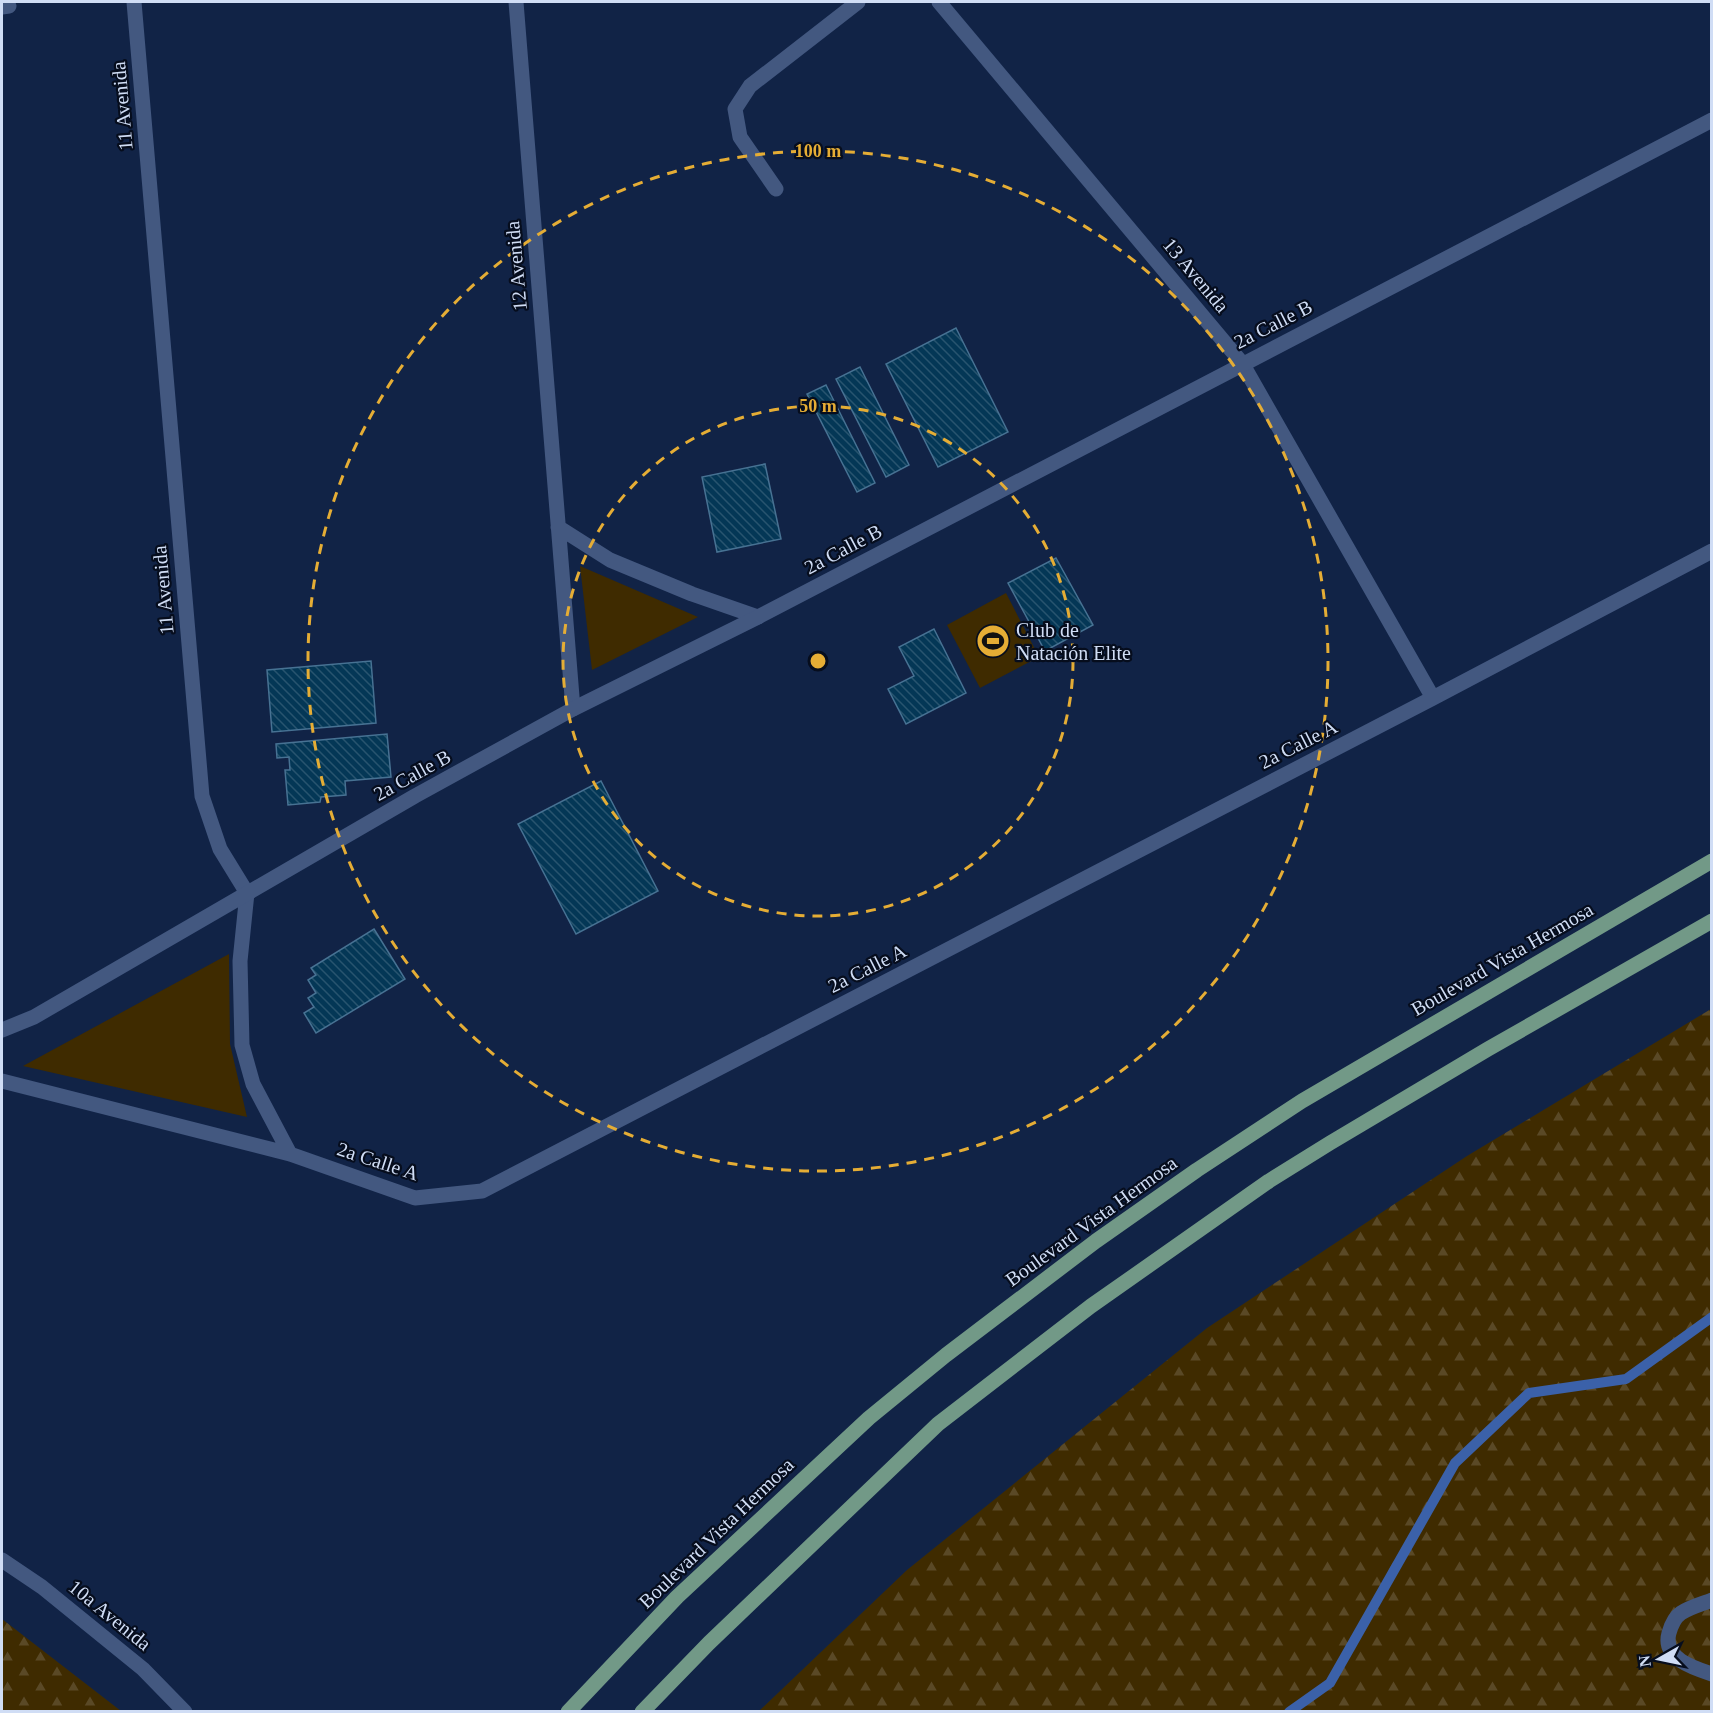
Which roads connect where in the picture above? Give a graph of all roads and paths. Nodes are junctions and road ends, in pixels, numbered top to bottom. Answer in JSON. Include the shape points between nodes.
{"nodes":[{"id":1,"x":134,"y":2,"type":"edge"},
{"id":2,"x":516,"y":2,"type":"edge"},
{"id":3,"x":858,"y":2,"type":"edge"},
{"id":4,"x":939,"y":2,"type":"edge"},
{"id":5,"x":1712,"y":120,"type":"edge"},
{"id":6,"x":776,"y":189,"type":"dead end"},
{"id":7,"x":1242,"y":363,"type":"junction"},
{"id":8,"x":558,"y":528,"type":"junction"},
{"id":9,"x":1712,"y":550,"type":"edge"},
{"id":10,"x":758,"y":617,"type":"junction"},
{"id":11,"x":1433,"y":698,"type":"junction"},
{"id":12,"x":573,"y":709,"type":"junction"},
{"id":13,"x":1712,"y":861,"type":"edge"},
{"id":14,"x":247,"y":893,"type":"junction"},
{"id":15,"x":1712,"y":921,"type":"edge"},
{"id":16,"x":2,"y":1030,"type":"edge"},
{"id":17,"x":2,"y":1081,"type":"edge"},
{"id":18,"x":290,"y":1154,"type":"junction"},
{"id":19,"x":2,"y":1560,"type":"edge"},
{"id":20,"x":1712,"y":1600,"type":"edge"},
{"id":21,"x":1712,"y":1674,"type":"edge"},
{"id":22,"x":185,"y":1712,"type":"edge"},
{"id":23,"x":568,"y":1712,"type":"edge"},
{"id":24,"x":642,"y":1712,"type":"edge"}],
"edges":[{"from":1,"to":14,"type":"street","name":"11 Avenida","via":[[202,796],[220,849]]},
{"from":2,"to":8,"type":"street","name":"12 Avenida"},
{"from":3,"to":6,"type":"street","via":[[750,86],[735,109],[740,137]]},
{"from":4,"to":7,"type":"street","name":"13 Avenida"},
{"from":5,"to":7,"type":"street","name":"2a Calle B"},
{"from":7,"to":10,"type":"street","name":"2a Calle B"},
{"from":7,"to":11,"type":"street","name":"13 Avenida"},
{"from":8,"to":10,"type":"street","via":[[610,560]]},
{"from":8,"to":12,"type":"street","name":"12 Avenida"},
{"from":9,"to":11,"type":"street","name":"2a Calle A"},
{"from":10,"to":12,"type":"street","name":"2a Calle B"},
{"from":11,"to":18,"type":"street","name":"2a Calle A","via":[[482,1191],[415,1198]]},
{"from":12,"to":14,"type":"street","name":"2a Calle B"},
{"from":13,"to":23,"type":"main road","name":"Boulevard Vista Hermosa","via":[[1302,1101],[1087,1248],[869,1418],[677,1597]]},
{"from":14,"to":16,"type":"street","name":"2a Calle B","via":[[34,1017]]},
{"from":14,"to":18,"type":"street","via":[[240,961],[242,1045],[253,1084]]},
{"from":15,"to":24,"type":"main road","via":[[1330,1143],[1091,1306],[938,1424]]},
{"from":17,"to":18,"type":"street","name":"2a Calle A"},
{"from":19,"to":22,"type":"street","name":"10a Avenida","via":[[42,1587],[143,1669]]},
{"from":20,"to":21,"type":"street","via":[[1679,1614],[1667,1638],[1675,1656]]}]}
